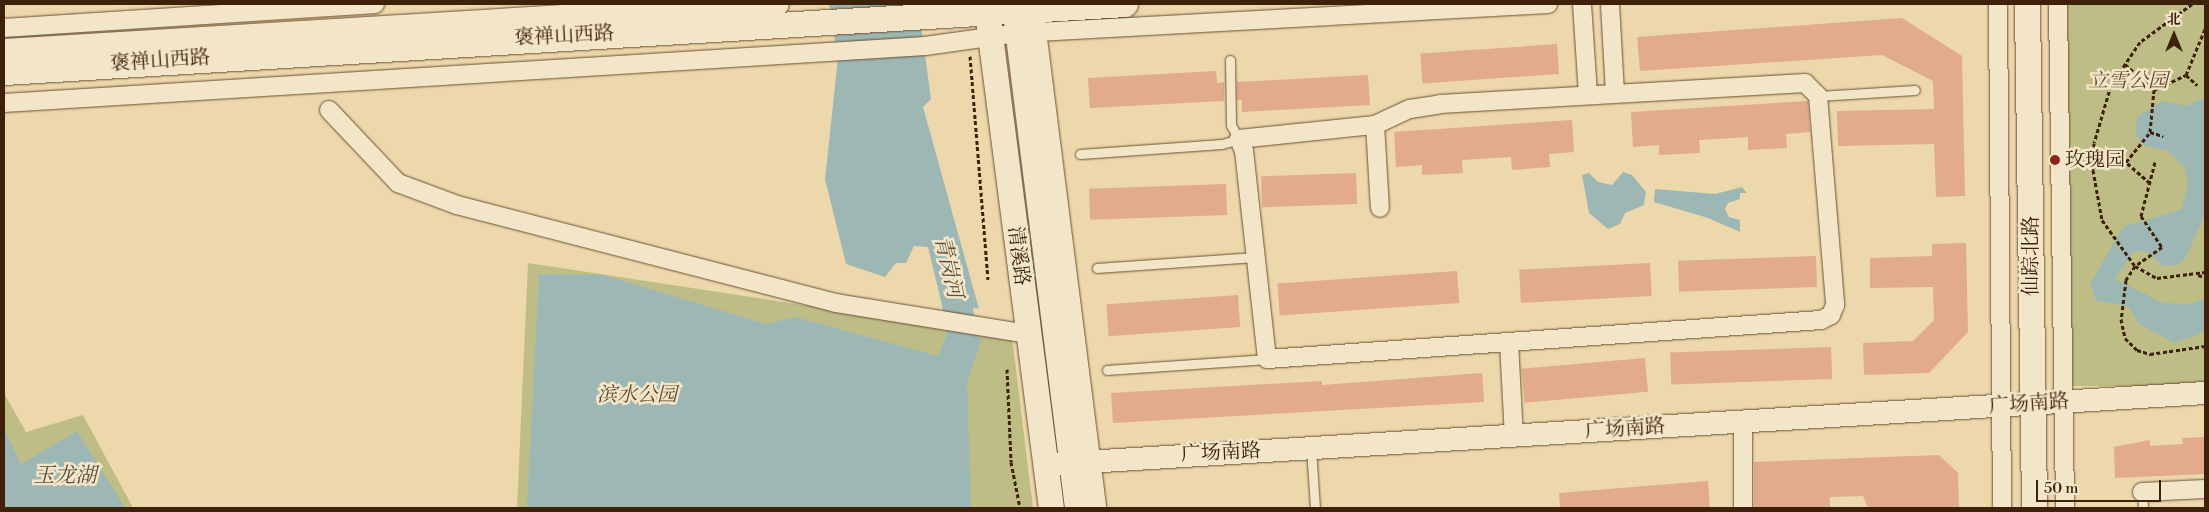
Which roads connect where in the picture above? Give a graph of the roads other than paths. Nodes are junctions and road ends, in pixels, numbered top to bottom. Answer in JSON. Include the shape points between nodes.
{"nodes":[{"id":1,"x":376,"y":4,"type":"edge"},
{"id":2,"x":776,"y":4,"type":"edge"},
{"id":3,"x":1125,"y":4,"type":"edge"},
{"id":4,"x":1548,"y":4,"type":"edge"},
{"id":5,"x":1582,"y":4,"type":"edge"},
{"id":6,"x":1610,"y":4,"type":"edge"},
{"id":7,"x":1998,"y":4,"type":"edge"},
{"id":8,"x":2027,"y":4,"type":"edge"},
{"id":9,"x":2058,"y":4,"type":"edge"},
{"id":10,"x":986,"y":8,"type":"edge"},
{"id":11,"x":1025,"y":16,"type":"edge"},
{"id":12,"x":4,"y":28,"type":"edge"},
{"id":13,"x":979,"y":39,"type":"junction"},
{"id":14,"x":4,"y":51,"type":"edge"},
{"id":15,"x":1230,"y":60,"type":"dead end"},
{"id":16,"x":4,"y":72,"type":"edge"},
{"id":17,"x":1915,"y":90,"type":"dead end"},
{"id":18,"x":1615,"y":93,"type":"junction"},
{"id":19,"x":1588,"y":95,"type":"junction"},
{"id":20,"x":1818,"y":96,"type":"junction"},
{"id":21,"x":4,"y":103,"type":"edge"},
{"id":22,"x":329,"y":110,"type":"dead end"},
{"id":23,"x":1375,"y":125,"type":"junction"},
{"id":24,"x":1239,"y":139,"type":"junction"},
{"id":25,"x":1080,"y":154,"type":"dead end"},
{"id":26,"x":1380,"y":208,"type":"dead end"},
{"id":27,"x":1255,"y":257,"type":"junction"},
{"id":28,"x":1097,"y":268,"type":"dead end"},
{"id":29,"x":1028,"y":334,"type":"junction"},
{"id":30,"x":1509,"y":342,"type":"junction"},
{"id":31,"x":1267,"y":359,"type":"junction"},
{"id":32,"x":1107,"y":370,"type":"dead end"},
{"id":33,"x":2205,"y":393,"type":"edge"},
{"id":34,"x":2064,"y":402,"type":"junction"},
{"id":35,"x":2033,"y":403,"type":"junction"},
{"id":36,"x":2001,"y":406,"type":"junction"},
{"id":37,"x":1743,"y":422,"type":"junction"},
{"id":38,"x":1514,"y":436,"type":"junction"},
{"id":39,"x":1311,"y":448,"type":"junction"},
{"id":40,"x":1082,"y":462,"type":"junction"},
{"id":41,"x":1045,"y":464,"type":"junction"},
{"id":42,"x":2205,"y":489,"type":"edge"},
{"id":43,"x":2143,"y":500,"type":"edge"},
{"id":44,"x":1051,"y":508,"type":"edge"},
{"id":45,"x":1077,"y":508,"type":"edge"},
{"id":46,"x":1097,"y":508,"type":"edge"},
{"id":47,"x":1315,"y":508,"type":"edge"},
{"id":48,"x":1743,"y":508,"type":"edge"},
{"id":49,"x":2002,"y":508,"type":"edge"},
{"id":50,"x":2034,"y":508,"type":"edge"},
{"id":51,"x":2065,"y":508,"type":"edge"}],
"edges":[{"from":1,"to":12,"type":"street"},
{"from":2,"to":14,"type":"main road","name":"褒禅山西路"},
{"from":3,"to":11,"type":"main road","name":"褒禅山西路"},
{"from":4,"to":11,"type":"street"},
{"from":5,"to":19,"type":"street"},
{"from":6,"to":18,"type":"street"},
{"from":7,"to":36,"type":"street"},
{"from":8,"to":35,"type":"main road","name":"仙踪北路"},
{"from":9,"to":34,"type":"street"},
{"from":10,"to":11,"type":"main road","name":"褒禅山西路"},
{"from":10,"to":13,"type":"main road","name":"清溪路"},
{"from":10,"to":16,"type":"main road","name":"褒禅山西路","via":[[930,15]]},
{"from":11,"to":13,"type":"street"},
{"from":11,"to":40,"type":"main road","name":"清溪路","via":[[1050,319]]},
{"from":13,"to":21,"type":"street"},
{"from":13,"to":29,"type":"main road","name":"清溪路"},
{"from":15,"to":24,"type":"lane","via":[[1231,126]]},
{"from":17,"to":20,"type":"lane"},
{"from":18,"to":19,"type":"street"},
{"from":18,"to":20,"type":"street","via":[[1805,83]]},
{"from":19,"to":23,"type":"street","via":[[1440,104],[1410,109]]},
{"from":20,"to":30,"type":"street","via":[[1835,305],[1831,315],[1821,320]]},
{"from":22,"to":29,"type":"street","via":[[398,183],[456,206],[836,302]]},
{"from":23,"to":24,"type":"street"},
{"from":23,"to":26,"type":"street"},
{"from":24,"to":25,"type":"lane","via":[[1222,144]]},
{"from":24,"to":27,"type":"street","via":[[1244,151]]},
{"from":27,"to":28,"type":"lane"},
{"from":27,"to":31,"type":"street"},
{"from":29,"to":41,"type":"main road","name":"清溪路"},
{"from":30,"to":31,"type":"street"},
{"from":30,"to":38,"type":"street"},
{"from":31,"to":32,"type":"lane"},
{"from":33,"to":34,"type":"street","name":"广场南路"},
{"from":34,"to":35,"type":"street","name":"广场南路"},
{"from":34,"to":51,"type":"street"},
{"from":35,"to":36,"type":"street","name":"广场南路"},
{"from":35,"to":50,"type":"main road","name":"仙踪北路"},
{"from":36,"to":37,"type":"street","name":"广场南路"},
{"from":36,"to":49,"type":"street"},
{"from":37,"to":38,"type":"street","name":"广场南路"},
{"from":37,"to":48,"type":"street"},
{"from":38,"to":39,"type":"street","name":"广场南路"},
{"from":39,"to":40,"type":"street","name":"广场南路"},
{"from":39,"to":47,"type":"lane"},
{"from":40,"to":41,"type":"street","name":"广场南路"},
{"from":40,"to":45,"type":"main road","name":"清溪路"},
{"from":40,"to":46,"type":"street"},
{"from":41,"to":44,"type":"main road","name":"清溪路"},
{"from":42,"to":43,"type":"street"}]}
